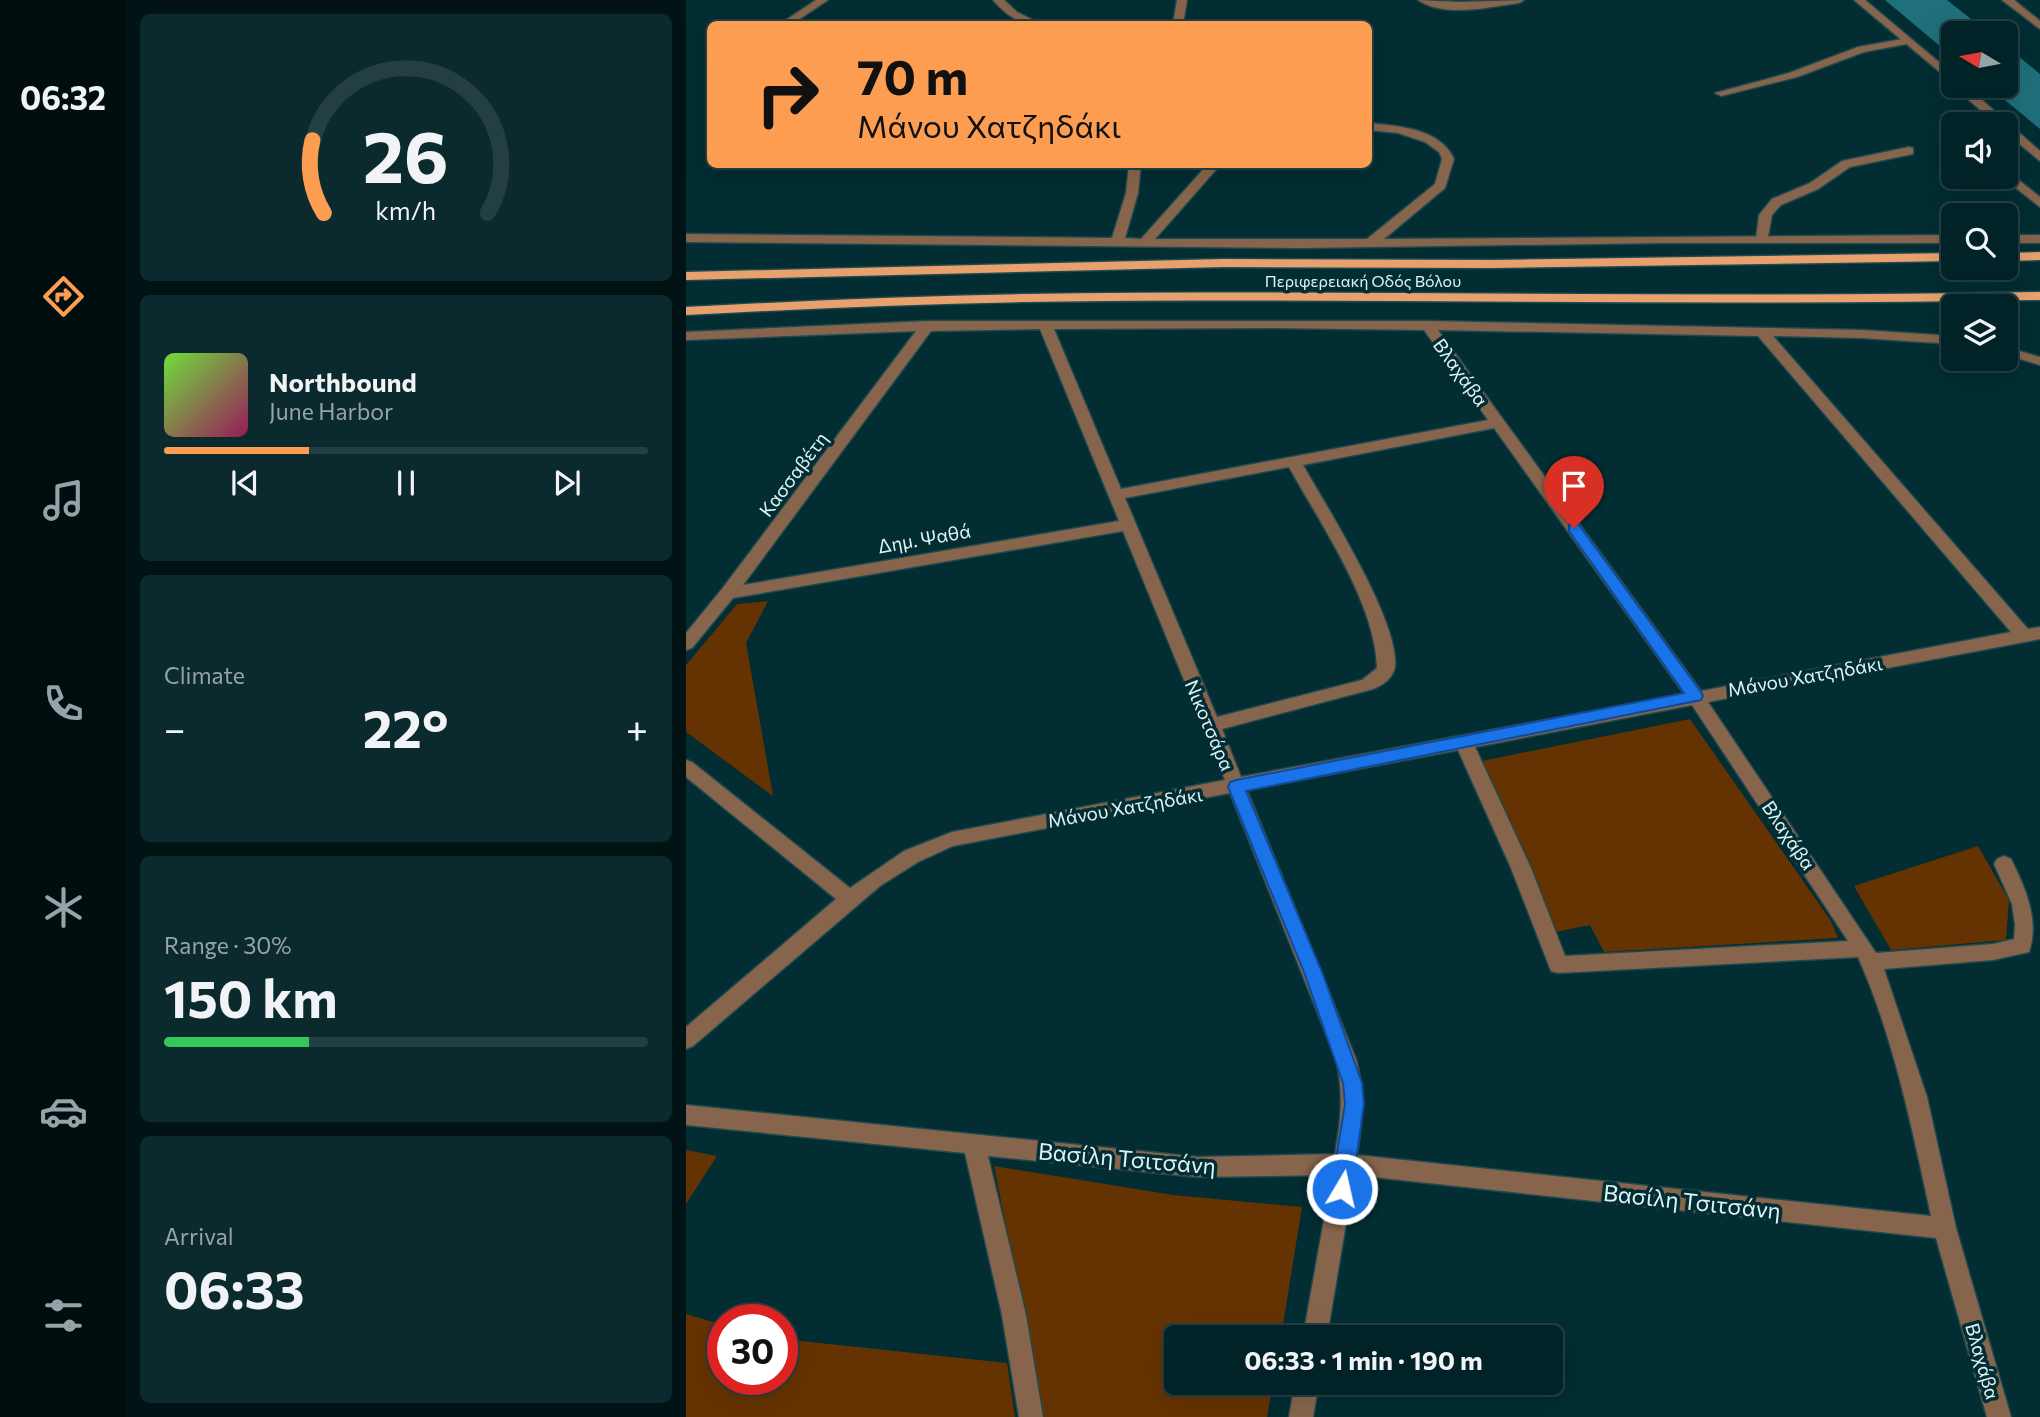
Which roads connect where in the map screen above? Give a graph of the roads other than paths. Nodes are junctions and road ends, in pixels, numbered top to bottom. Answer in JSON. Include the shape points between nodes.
{"nodes":[{"id":1,"x":823,"y":0,"type":"edge"},
{"id":2,"x":998,"y":0,"type":"edge"},
{"id":3,"x":1182,"y":0,"type":"edge"},
{"id":4,"x":1423,"y":0,"type":"edge"},
{"id":5,"x":1519,"y":0,"type":"edge"},
{"id":6,"x":1859,"y":0,"type":"edge"},
{"id":7,"x":2007,"y":0,"type":"edge"},
{"id":8,"x":790,"y":21,"type":"edge"},
{"id":9,"x":1030,"y":21,"type":"edge"},
{"id":10,"x":1178,"y":21,"type":"edge"},
{"id":11,"x":2040,"y":26,"type":"edge"},
{"id":12,"x":1908,"y":41,"type":"junction"},
{"id":13,"x":1941,"y":70,"type":"edge"},
{"id":14,"x":1721,"y":93,"type":"dead end"},
{"id":15,"x":1973,"y":98,"type":"edge"},
{"id":16,"x":1989,"y":112,"type":"edge"},
{"id":17,"x":1372,"y":127,"type":"edge"},
{"id":18,"x":2018,"y":137,"type":"edge"},
{"id":19,"x":1909,"y":151,"type":"dead end"},
{"id":20,"x":2040,"y":157,"type":"edge"},
{"id":21,"x":1135,"y":168,"type":"edge"},
{"id":22,"x":1211,"y":168,"type":"edge"},
{"id":23,"x":2018,"y":184,"type":"edge"},
{"id":24,"x":2040,"y":203,"type":"edge"},
{"id":25,"x":686,"y":238,"type":"edge"},
{"id":26,"x":1762,"y":239,"type":"junction"},
{"id":27,"x":1941,"y":239,"type":"edge"},
{"id":28,"x":2018,"y":239,"type":"edge"},
{"id":29,"x":2040,"y":239,"type":"edge"},
{"id":30,"x":1118,"y":241,"type":"junction"},
{"id":31,"x":1146,"y":241,"type":"junction"},
{"id":32,"x":1372,"y":242,"type":"junction"},
{"id":33,"x":2040,"y":256,"type":"edge"},
{"id":34,"x":1941,"y":257,"type":"edge"},
{"id":35,"x":2018,"y":257,"type":"edge"},
{"id":36,"x":686,"y":276,"type":"edge"},
{"id":37,"x":2040,"y":296,"type":"edge"},
{"id":38,"x":686,"y":311,"type":"edge"},
{"id":39,"x":1045,"y":324,"type":"junction"},
{"id":40,"x":928,"y":326,"type":"junction"},
{"id":41,"x":1427,"y":326,"type":"junction"},
{"id":42,"x":1763,"y":332,"type":"junction"},
{"id":43,"x":686,"y":337,"type":"edge"},
{"id":44,"x":1941,"y":339,"type":"edge"},
{"id":45,"x":2018,"y":355,"type":"edge"},
{"id":46,"x":2040,"y":361,"type":"edge"},
{"id":47,"x":1498,"y":423,"type":"junction"},
{"id":48,"x":1293,"y":461,"type":"junction"},
{"id":49,"x":1116,"y":495,"type":"junction"},
{"id":50,"x":1128,"y":525,"type":"junction"},
{"id":51,"x":728,"y":593,"type":"junction"},
{"id":52,"x":2032,"y":634,"type":"edge"},
{"id":53,"x":686,"y":644,"type":"edge"},
{"id":54,"x":1695,"y":696,"type":"junction"},
{"id":55,"x":1209,"y":726,"type":"junction"},
{"id":56,"x":1464,"y":743,"type":"junction"},
{"id":57,"x":686,"y":767,"type":"edge"},
{"id":58,"x":1236,"y":787,"type":"junction"},
{"id":59,"x":2004,"y":864,"type":"dead end"},
{"id":60,"x":850,"y":899,"type":"junction"},
{"id":61,"x":1867,"y":955,"type":"junction"},
{"id":62,"x":686,"y":1040,"type":"edge"},
{"id":63,"x":686,"y":1115,"type":"edge"},
{"id":64,"x":974,"y":1144,"type":"junction"},
{"id":65,"x":1346,"y":1164,"type":"junction"},
{"id":66,"x":1945,"y":1228,"type":"junction"},
{"id":67,"x":1317,"y":1325,"type":"edge"},
{"id":68,"x":1305,"y":1395,"type":"edge"},
{"id":69,"x":1031,"y":1417,"type":"edge"},
{"id":70,"x":1301,"y":1417,"type":"edge"},
{"id":71,"x":1999,"y":1417,"type":"edge"}],
"edges":[{"from":1,"to":8,"type":"street"},
{"from":2,"to":9,"type":"street"},
{"from":3,"to":10,"type":"street"},
{"from":4,"to":5,"type":"street","via":[[1464,6]]},
{"from":6,"to":12,"type":"street"},
{"from":7,"to":11,"type":"street"},
{"from":12,"to":13,"type":"street"},
{"from":12,"to":14,"type":"street","via":[[1862,50],[1793,75]]},
{"from":15,"to":16,"type":"street"},
{"from":17,"to":32,"type":"street","via":[[1429,139],[1448,159],[1441,185]]},
{"from":18,"to":20,"type":"street"},
{"from":19,"to":26,"type":"street","via":[[1837,167],[1817,184],[1777,201],[1764,216]]},
{"from":21,"to":30,"type":"street"},
{"from":22,"to":31,"type":"street"},
{"from":23,"to":24,"type":"street"},
{"from":25,"to":30,"type":"street"},
{"from":26,"to":27,"type":"street"},
{"from":26,"to":32,"type":"street"},
{"from":28,"to":29,"type":"street"},
{"from":30,"to":31,"type":"street"},
{"from":31,"to":32,"type":"street"},
{"from":33,"to":35,"type":"main road"},
{"from":34,"to":36,"type":"main road","name":"Περιφερειακή Οδός Βόλου","via":[[1224,263]]},
{"from":37,"to":38,"type":"main road","name":"Περιφερειακή Οδός Βόλου","via":[[1022,298]]},
{"from":39,"to":40,"type":"street"},
{"from":39,"to":41,"type":"street"},
{"from":39,"to":49,"type":"street","name":"Νικοτσάρα"},
{"from":40,"to":43,"type":"street"},
{"from":40,"to":51,"type":"street","name":"Κασσαβέτη"},
{"from":41,"to":42,"type":"street"},
{"from":41,"to":47,"type":"street","name":"Βλαχάβα"},
{"from":42,"to":44,"type":"street"},
{"from":42,"to":52,"type":"street"},
{"from":45,"to":46,"type":"street"},
{"from":47,"to":48,"type":"street"},
{"from":47,"to":54,"type":"street","name":"Βλαχάβα"},
{"from":48,"to":49,"type":"street"},
{"from":48,"to":55,"type":"street","via":[[1371,609],[1382,641],[1385,670],[1367,685]]},
{"from":49,"to":50,"type":"street","name":"Νικοτσάρα"},
{"from":50,"to":51,"type":"street","name":"Δημ. Ψαθά"},
{"from":50,"to":55,"type":"street","name":"Νικοτσάρα"},
{"from":51,"to":53,"type":"street","name":"Κασσαβέτη"},
{"from":52,"to":54,"type":"street","name":"Μάνου Χατζηδάκι"},
{"from":54,"to":56,"type":"street","name":"Μάνου Χατζηδάκι"},
{"from":54,"to":61,"type":"street","name":"Βλαχάβα"},
{"from":55,"to":58,"type":"street","name":"Νικοτσάρα"},
{"from":56,"to":58,"type":"street","name":"Μάνου Χατζηδάκι"},
{"from":56,"to":61,"type":"street","via":[[1521,868],[1558,965]]},
{"from":57,"to":60,"type":"street"},
{"from":58,"to":60,"type":"street","name":"Μάνου Χατζηδάκι","via":[[952,839],[904,859]]},
{"from":58,"to":65,"type":"street","name":"Νικοτσάρα","via":[[1346,1059],[1354,1104]]},
{"from":59,"to":61,"type":"street","via":[[2022,898],[2022,946],[1993,952]]},
{"from":60,"to":62,"type":"street","name":"Μάνου Χατζηδάκι"},
{"from":61,"to":66,"type":"street","name":"Βλαχάβα","via":[[1916,1097]]},
{"from":63,"to":64,"type":"street","name":"Βασίλη Τσιτσάνη"},
{"from":64,"to":65,"type":"street","name":"Βασίλη Τσιτσάνη","via":[[1198,1167]]},
{"from":64,"to":69,"type":"street","via":[[1014,1315]]},
{"from":65,"to":66,"type":"street","name":"Βασίλη Τσιτσάνη"},
{"from":65,"to":67,"type":"street","name":"Νικοτσάρα"},
{"from":66,"to":71,"type":"street","name":"Βλαχάβα"},
{"from":68,"to":70,"type":"street"}]}
